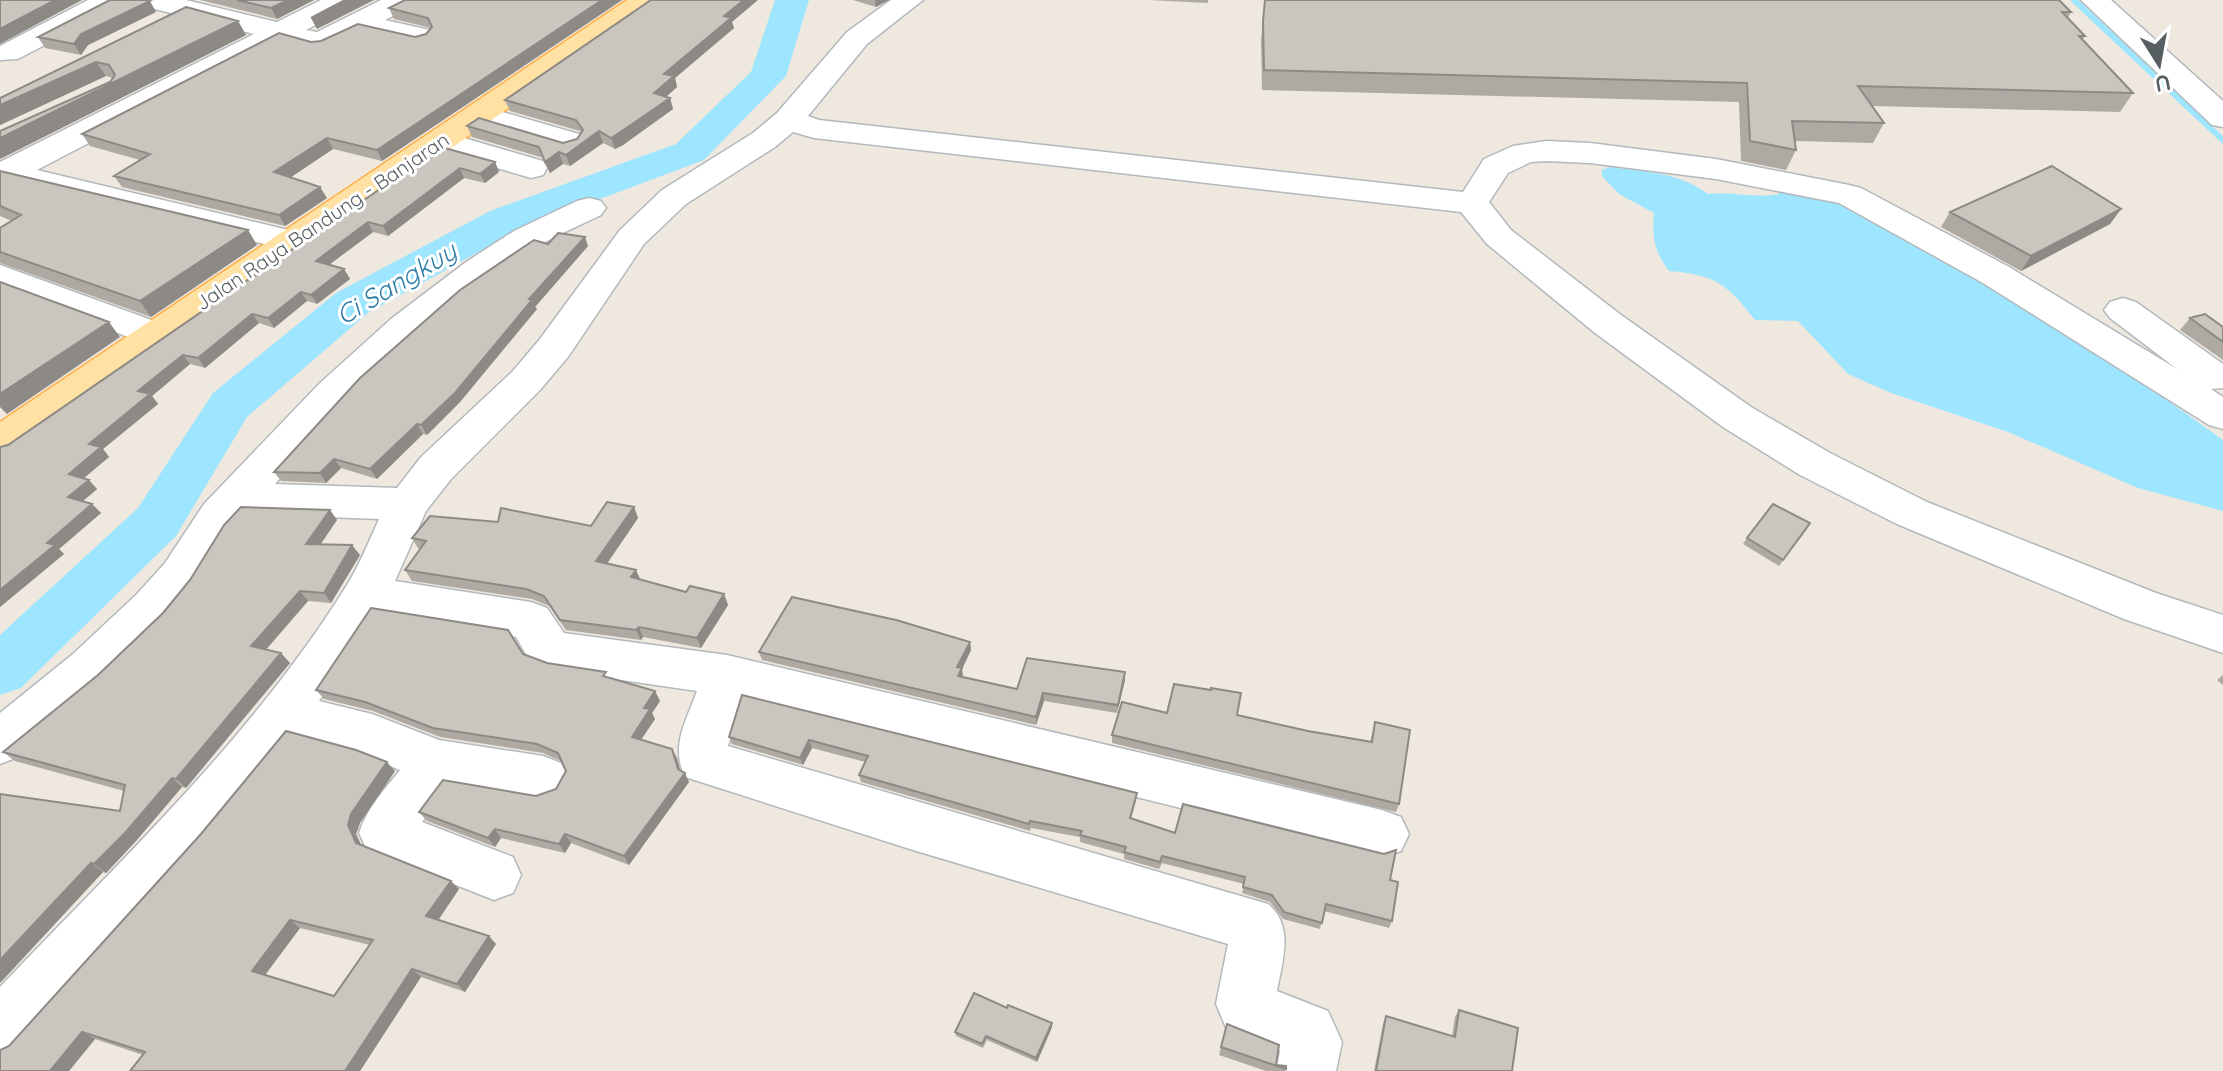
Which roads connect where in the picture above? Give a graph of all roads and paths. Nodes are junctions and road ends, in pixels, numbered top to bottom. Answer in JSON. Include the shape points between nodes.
{"nodes":[{"id":1,"x":109,"y":0,"type":"edge"},
{"id":2,"x":402,"y":0,"type":"edge"},
{"id":3,"x":645,"y":0,"type":"edge"},
{"id":4,"x":909,"y":0,"type":"edge"},
{"id":5,"x":2095,"y":0,"type":"edge"},
{"id":6,"x":156,"y":7,"type":"edge"},
{"id":7,"x":350,"y":11,"type":"edge"},
{"id":8,"x":281,"y":31,"type":"junction"},
{"id":9,"x":420,"y":36,"type":"edge"},
{"id":10,"x":8,"y":53,"type":"dead end"},
{"id":11,"x":478,"y":114,"type":"junction"},
{"id":12,"x":2223,"y":118,"type":"edge"},
{"id":13,"x":788,"y":120,"type":"junction"},
{"id":14,"x":440,"y":141,"type":"junction"},
{"id":15,"x":568,"y":141,"type":"edge"},
{"id":16,"x":531,"y":168,"type":"dead end"},
{"id":17,"x":3,"y":173,"type":"edge"},
{"id":18,"x":1472,"y":203,"type":"junction"},
{"id":19,"x":589,"y":208,"type":"dead end"},
{"id":20,"x":293,"y":241,"type":"junction"},
{"id":21,"x":0,"y":276,"type":"edge"},
{"id":22,"x":2123,"y":310,"type":"dead end"},
{"id":23,"x":155,"y":335,"type":"junction"},
{"id":24,"x":2221,"y":403,"type":"edge"},
{"id":25,"x":0,"y":442,"type":"edge"},
{"id":26,"x":239,"y":498,"type":"junction"},
{"id":27,"x":408,"y":504,"type":"junction"},
{"id":28,"x":366,"y":594,"type":"junction"},
{"id":29,"x":2223,"y":634,"type":"edge"},
{"id":30,"x":727,"y":675,"type":"junction"},
{"id":31,"x":284,"y":713,"type":"junction"},
{"id":32,"x":0,"y":742,"type":"edge"},
{"id":33,"x":437,"y":762,"type":"junction"},
{"id":34,"x":543,"y":779,"type":"dead end"},
{"id":35,"x":1382,"y":834,"type":"dead end"},
{"id":36,"x":494,"y":875,"type":"dead end"},
{"id":37,"x":0,"y":1030,"type":"edge"},
{"id":38,"x":1306,"y":1071,"type":"edge"}],
"edges":[{"from":1,"to":10,"type":"street"},
{"from":2,"to":7,"type":"street"},
{"from":3,"to":11,"type":"main road","name":"Jalan Raya Bandung - Banjaran"},
{"from":4,"to":13,"type":"street","via":[[857,38]]},
{"from":5,"to":12,"type":"street"},
{"from":6,"to":8,"type":"street","via":[[191,9]]},
{"from":7,"to":8,"type":"street"},
{"from":7,"to":9,"type":"street"},
{"from":8,"to":17,"type":"street"},
{"from":11,"to":14,"type":"main road","name":"Jalan Raya Bandung - Banjaran"},
{"from":11,"to":15,"type":"street"},
{"from":13,"to":18,"type":"street","via":[[814,129]]},
{"from":13,"to":27,"type":"street","via":[[653,214],[535,370],[436,468]]},
{"from":14,"to":16,"type":"street"},
{"from":14,"to":20,"type":"main road","name":"Jalan Raya Bandung - Banjaran"},
{"from":17,"to":20,"type":"street"},
{"from":18,"to":24,"type":"street","via":[[1496,166],[1524,153],[1546,151],[1716,169],[1849,195]]},
{"from":18,"to":29,"type":"street","via":[[1499,237],[1608,324],[1737,417],[1815,464],[1912,513],[2140,606]]},
{"from":19,"to":26,"type":"street","via":[[521,241],[416,320],[344,382]]},
{"from":20,"to":23,"type":"main road","name":"Jalan Raya Bandung - Banjaran"},
{"from":21,"to":23,"type":"street"},
{"from":22,"to":24,"type":"street"},
{"from":23,"to":25,"type":"main road","name":"Jalan Raya Bandung - Banjaran"},
{"from":26,"to":27,"type":"street"},
{"from":26,"to":32,"type":"street","via":[[226,507],[175,584],[123,637]]},
{"from":27,"to":28,"type":"street"},
{"from":28,"to":30,"type":"street","via":[[531,621],[553,651]]},
{"from":28,"to":31,"type":"street"},
{"from":30,"to":35,"type":"street"},
{"from":30,"to":38,"type":"street","via":[[702,749],[703,761],[1248,923],[1258,938],[1245,1004],[1307,1032],[1312,1042]]},
{"from":31,"to":33,"type":"street","via":[[372,736]]},
{"from":31,"to":37,"type":"street","via":[[190,824]]},
{"from":33,"to":34,"type":"street"},
{"from":33,"to":36,"type":"street","via":[[386,833]]}]}
